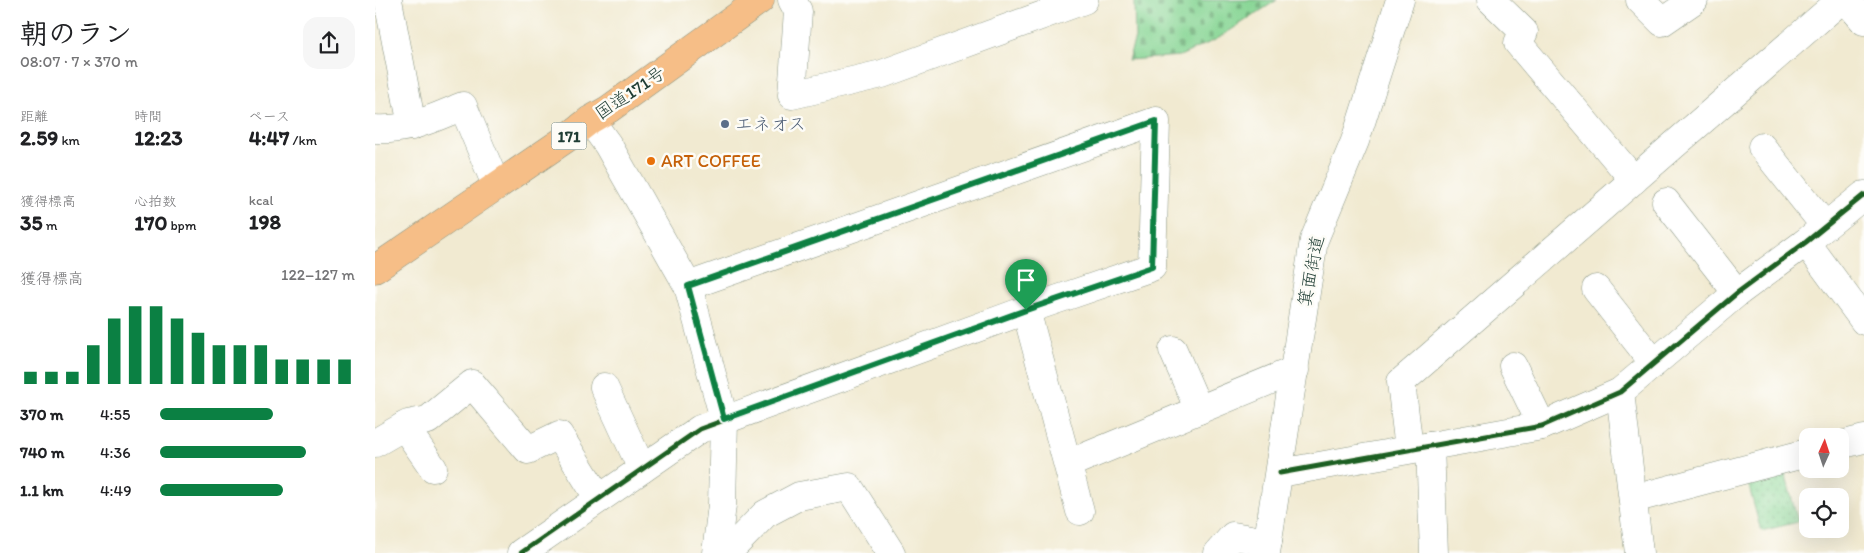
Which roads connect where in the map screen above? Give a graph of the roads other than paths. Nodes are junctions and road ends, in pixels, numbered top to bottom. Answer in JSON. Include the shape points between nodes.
{"nodes":[{"id":1,"x":388,"y":0,"type":"edge"},
{"id":2,"x":761,"y":0,"type":"edge"},
{"id":3,"x":792,"y":0,"type":"edge"},
{"id":4,"x":1084,"y":0,"type":"edge"},
{"id":5,"x":1400,"y":0,"type":"edge"},
{"id":6,"x":1491,"y":0,"type":"edge"},
{"id":7,"x":1640,"y":0,"type":"edge"},
{"id":8,"x":1694,"y":0,"type":"edge"},
{"id":9,"x":1841,"y":0,"type":"edge"},
{"id":10,"x":1846,"y":0,"type":"edge"},
{"id":11,"x":1864,"y":21,"type":"edge"},
{"id":12,"x":590,"y":120,"type":"junction"},
{"id":13,"x":412,"y":126,"type":"junction"},
{"id":14,"x":375,"y":129,"type":"edge"},
{"id":15,"x":1761,"y":146,"type":"dead end"},
{"id":16,"x":1634,"y":180,"type":"junction"},
{"id":17,"x":496,"y":186,"type":"junction"},
{"id":18,"x":1864,"y":194,"type":"edge"},
{"id":19,"x":1666,"y":202,"type":"dead end"},
{"id":20,"x":1816,"y":234,"type":"junction"},
{"id":21,"x":375,"y":269,"type":"edge"},
{"id":22,"x":688,"y":286,"type":"junction"},
{"id":23,"x":1596,"y":289,"type":"dead end"},
{"id":24,"x":1737,"y":293,"type":"junction"},
{"id":25,"x":1026,"y":310,"type":"junction"},
{"id":26,"x":1864,"y":320,"type":"edge"},
{"id":27,"x":1173,"y":350,"type":"dead end"},
{"id":28,"x":1654,"y":363,"type":"junction"},
{"id":29,"x":1513,"y":366,"type":"dead end"},
{"id":30,"x":1295,"y":370,"type":"junction"},
{"id":31,"x":604,"y":387,"type":"dead end"},
{"id":32,"x":1620,"y":392,"type":"junction"},
{"id":33,"x":1199,"y":410,"type":"junction"},
{"id":34,"x":724,"y":419,"type":"junction"},
{"id":35,"x":404,"y":426,"type":"junction"},
{"id":36,"x":1542,"y":426,"type":"junction"},
{"id":37,"x":1864,"y":439,"type":"edge"},
{"id":38,"x":375,"y":443,"type":"edge"},
{"id":39,"x":1849,"y":443,"type":"edge"},
{"id":40,"x":1420,"y":448,"type":"junction"},
{"id":41,"x":1799,"y":455,"type":"edge"},
{"id":42,"x":1069,"y":464,"type":"junction"},
{"id":43,"x":433,"y":468,"type":"dead end"},
{"id":44,"x":642,"y":469,"type":"junction"},
{"id":45,"x":1279,"y":473,"type":"junction"},
{"id":46,"x":1633,"y":498,"type":"junction"},
{"id":47,"x":599,"y":499,"type":"junction"},
{"id":48,"x":1080,"y":511,"type":"dead end"},
{"id":49,"x":1267,"y":548,"type":"edge"},
{"id":50,"x":521,"y":553,"type":"edge"},
{"id":51,"x":716,"y":553,"type":"edge"},
{"id":52,"x":727,"y":553,"type":"edge"},
{"id":53,"x":891,"y":553,"type":"edge"},
{"id":54,"x":1218,"y":553,"type":"edge"},
{"id":55,"x":1434,"y":553,"type":"edge"},
{"id":56,"x":1639,"y":553,"type":"edge"}],
"edges":[{"from":1,"to":13,"type":"street"},
{"from":2,"to":12,"type":"highway","name":"国道171号","number":"171"},
{"from":3,"to":4,"type":"street","via":[[799,11],[792,95],[882,74]]},
{"from":5,"to":30,"type":"street","name":"箕面街道","via":[[1355,141],[1314,240]]},
{"from":6,"to":16,"type":"street","via":[[1524,32],[1519,42]]},
{"from":7,"to":8,"type":"street","via":[[1662,22]]},
{"from":9,"to":16,"type":"street"},
{"from":10,"to":11,"type":"street"},
{"from":12,"to":17,"type":"highway","name":"国道171号","number":"171"},
{"from":12,"to":22,"type":"street","via":[[608,145]]},
{"from":13,"to":14,"type":"street"},
{"from":13,"to":17,"type":"street","via":[[463,106]]},
{"from":15,"to":20,"type":"street"},
{"from":16,"to":40,"type":"street","via":[[1401,382]]},
{"from":17,"to":21,"type":"highway","name":"国道171号","number":"171"},
{"from":18,"to":20,"type":"street"},
{"from":19,"to":24,"type":"street"},
{"from":20,"to":24,"type":"street"},
{"from":20,"to":26,"type":"street"},
{"from":22,"to":25,"type":"street","via":[[1156,121],[1152,267]]},
{"from":22,"to":34,"type":"street"},
{"from":23,"to":28,"type":"street"},
{"from":24,"to":28,"type":"street"},
{"from":25,"to":34,"type":"street"},
{"from":25,"to":42,"type":"street"},
{"from":27,"to":33,"type":"street"},
{"from":28,"to":32,"type":"street"},
{"from":29,"to":36,"type":"street"},
{"from":30,"to":33,"type":"street"},
{"from":30,"to":45,"type":"street","name":"箕面街道"},
{"from":31,"to":44,"type":"street"},
{"from":32,"to":36,"type":"street"},
{"from":32,"to":46,"type":"street"},
{"from":33,"to":42,"type":"street"},
{"from":34,"to":44,"type":"street","via":[[700,429]]},
{"from":34,"to":51,"type":"street","via":[[722,505]]},
{"from":35,"to":38,"type":"street"},
{"from":35,"to":43,"type":"street"},
{"from":35,"to":47,"type":"street","via":[[428,420],[472,384],[527,450],[559,435]]},
{"from":36,"to":40,"type":"street"},
{"from":37,"to":39,"type":"street"},
{"from":40,"to":45,"type":"street"},
{"from":40,"to":55,"type":"street"},
{"from":41,"to":46,"type":"street"},
{"from":42,"to":48,"type":"street"},
{"from":44,"to":47,"type":"street"},
{"from":45,"to":49,"type":"street","name":"箕面街道"},
{"from":46,"to":56,"type":"street"},
{"from":47,"to":50,"type":"street"},
{"from":49,"to":54,"type":"street","via":[[1233,536]]},
{"from":52,"to":53,"type":"street","via":[[765,514],[799,496],[849,487]]}]}
